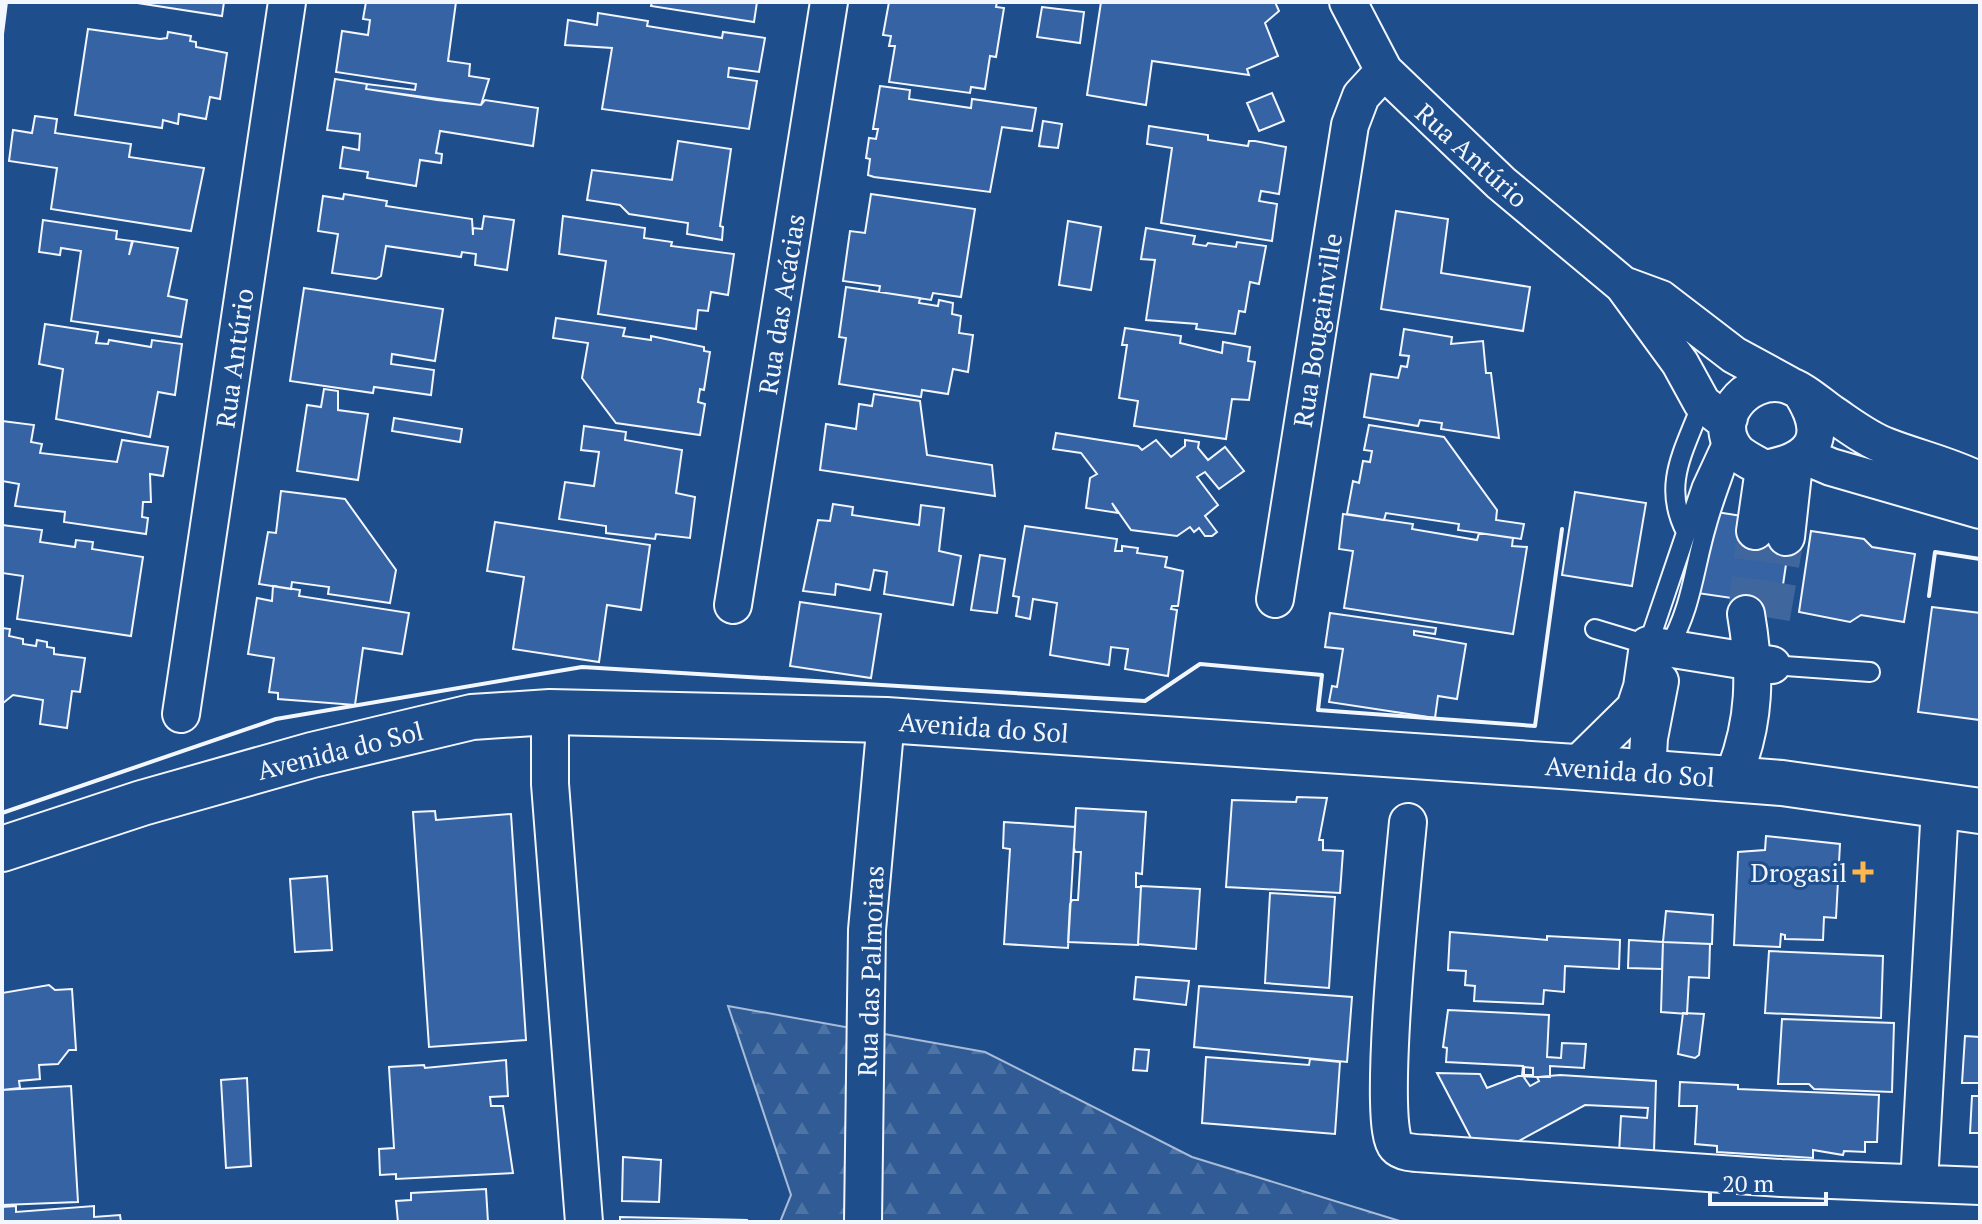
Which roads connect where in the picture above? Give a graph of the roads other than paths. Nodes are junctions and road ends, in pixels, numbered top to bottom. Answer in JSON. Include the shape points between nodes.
{"nodes":[{"id":1,"x":287,"y":2,"type":"edge"},
{"id":2,"x":829,"y":2,"type":"edge"},
{"id":3,"x":1348,"y":2,"type":"edge"},
{"id":4,"x":1384,"y":71,"type":"junction"},
{"id":5,"x":1623,"y":285,"type":"junction"},
{"id":6,"x":1795,"y":388,"type":"junction"},
{"id":7,"x":1723,"y":423,"type":"junction"},
{"id":8,"x":1787,"y":463,"type":"junction"},
{"id":9,"x":1980,"y":481,"type":"edge"},
{"id":10,"x":1980,"y":510,"type":"edge"},
{"id":11,"x":1686,"y":532,"type":"junction"},
{"id":12,"x":1770,"y":534,"type":"tunnel mouth"},
{"id":13,"x":1275,"y":599,"type":"dead end"},
{"id":14,"x":733,"y":605,"type":"dead end"},
{"id":15,"x":1759,"y":616,"type":"tunnel mouth"},
{"id":16,"x":1595,"y":629,"type":"dead end"},
{"id":17,"x":1658,"y":646,"type":"junction"},
{"id":18,"x":1763,"y":664,"type":"junction"},
{"id":19,"x":1870,"y":672,"type":"dead end"},
{"id":20,"x":550,"y":712,"type":"junction"},
{"id":21,"x":181,"y":714,"type":"dead end"},
{"id":22,"x":886,"y":720,"type":"junction"},
{"id":23,"x":1575,"y":767,"type":"junction"},
{"id":24,"x":1647,"y":773,"type":"junction"},
{"id":25,"x":1732,"y":779,"type":"junction"},
{"id":26,"x":1782,"y":783,"type":"junction"},
{"id":27,"x":1960,"y":808,"type":"edge"},
{"id":28,"x":1408,"y":822,"type":"dead end"},
{"id":29,"x":2,"y":849,"type":"edge"},
{"id":30,"x":1919,"y":1183,"type":"junction"},
{"id":31,"x":1980,"y":1186,"type":"edge"},
{"id":32,"x":584,"y":1222,"type":"edge"},
{"id":33,"x":863,"y":1222,"type":"edge"}],
"edges":[{"from":1,"to":21,"type":"street","name":"Rua Antúrio"},
{"from":2,"to":14,"type":"street","name":"Rua das Acácias"},
{"from":3,"to":4,"type":"street","name":"Rua Antúrio"},
{"from":4,"to":5,"type":"street","name":"Rua Antúrio","via":[[1501,183]]},
{"from":4,"to":13,"type":"street","name":"Rua Bougainville","via":[[1361,96],[1350,125]]},
{"from":5,"to":6,"type":"street","via":[[1661,299],[1734,355]]},
{"from":5,"to":7,"type":"street"},
{"from":6,"to":7,"type":"street","via":[[1770,382],[1751,387]]},
{"from":6,"to":8,"type":"street","via":[[1814,412],[1815,435]]},
{"from":6,"to":9,"type":"street","via":[[1885,446]]},
{"from":7,"to":8,"type":"street","via":[[1739,454]]},
{"from":7,"to":11,"type":"lane"},
{"from":7,"to":11,"type":"lane","via":[[1675,481],[1675,510]]},
{"from":7,"to":17,"type":"lane","via":[[1692,595],[1681,626]]},
{"from":8,"to":10,"type":"street","via":[[1831,467]]},
{"from":8,"to":12,"type":"street"},
{"from":11,"to":17,"type":"lane"},
{"from":15,"to":18,"type":"street"},
{"from":16,"to":17,"type":"lane"},
{"from":17,"to":18,"type":"street"},
{"from":17,"to":23,"type":"street","via":[[1635,708]]},
{"from":17,"to":24,"type":"street"},
{"from":18,"to":19,"type":"lane"},
{"from":18,"to":25,"type":"street"},
{"from":18,"to":26,"type":"street","via":[[1769,758]]},
{"from":20,"to":22,"type":"street","name":"Avenida do Sol"},
{"from":20,"to":29,"type":"street","name":"Avenida do Sol","via":[[472,717],[312,755]]},
{"from":20,"to":32,"type":"street","via":[[550,784]]},
{"from":22,"to":23,"type":"street","name":"Avenida do Sol"},
{"from":22,"to":33,"type":"street","name":"Rua das Palmoiras","via":[[867,930]]},
{"from":23,"to":24,"type":"street","name":"Avenida do Sol"},
{"from":24,"to":25,"type":"street","name":"Avenida do Sol"},
{"from":25,"to":26,"type":"street","name":"Avenida do Sol"},
{"from":26,"to":27,"type":"street","name":"Avenida do Sol"},
{"from":27,"to":30,"type":"street"},
{"from":28,"to":30,"type":"street","via":[[1389,1058],[1388,1128],[1395,1145],[1431,1154]]},
{"from":30,"to":31,"type":"street"}]}
